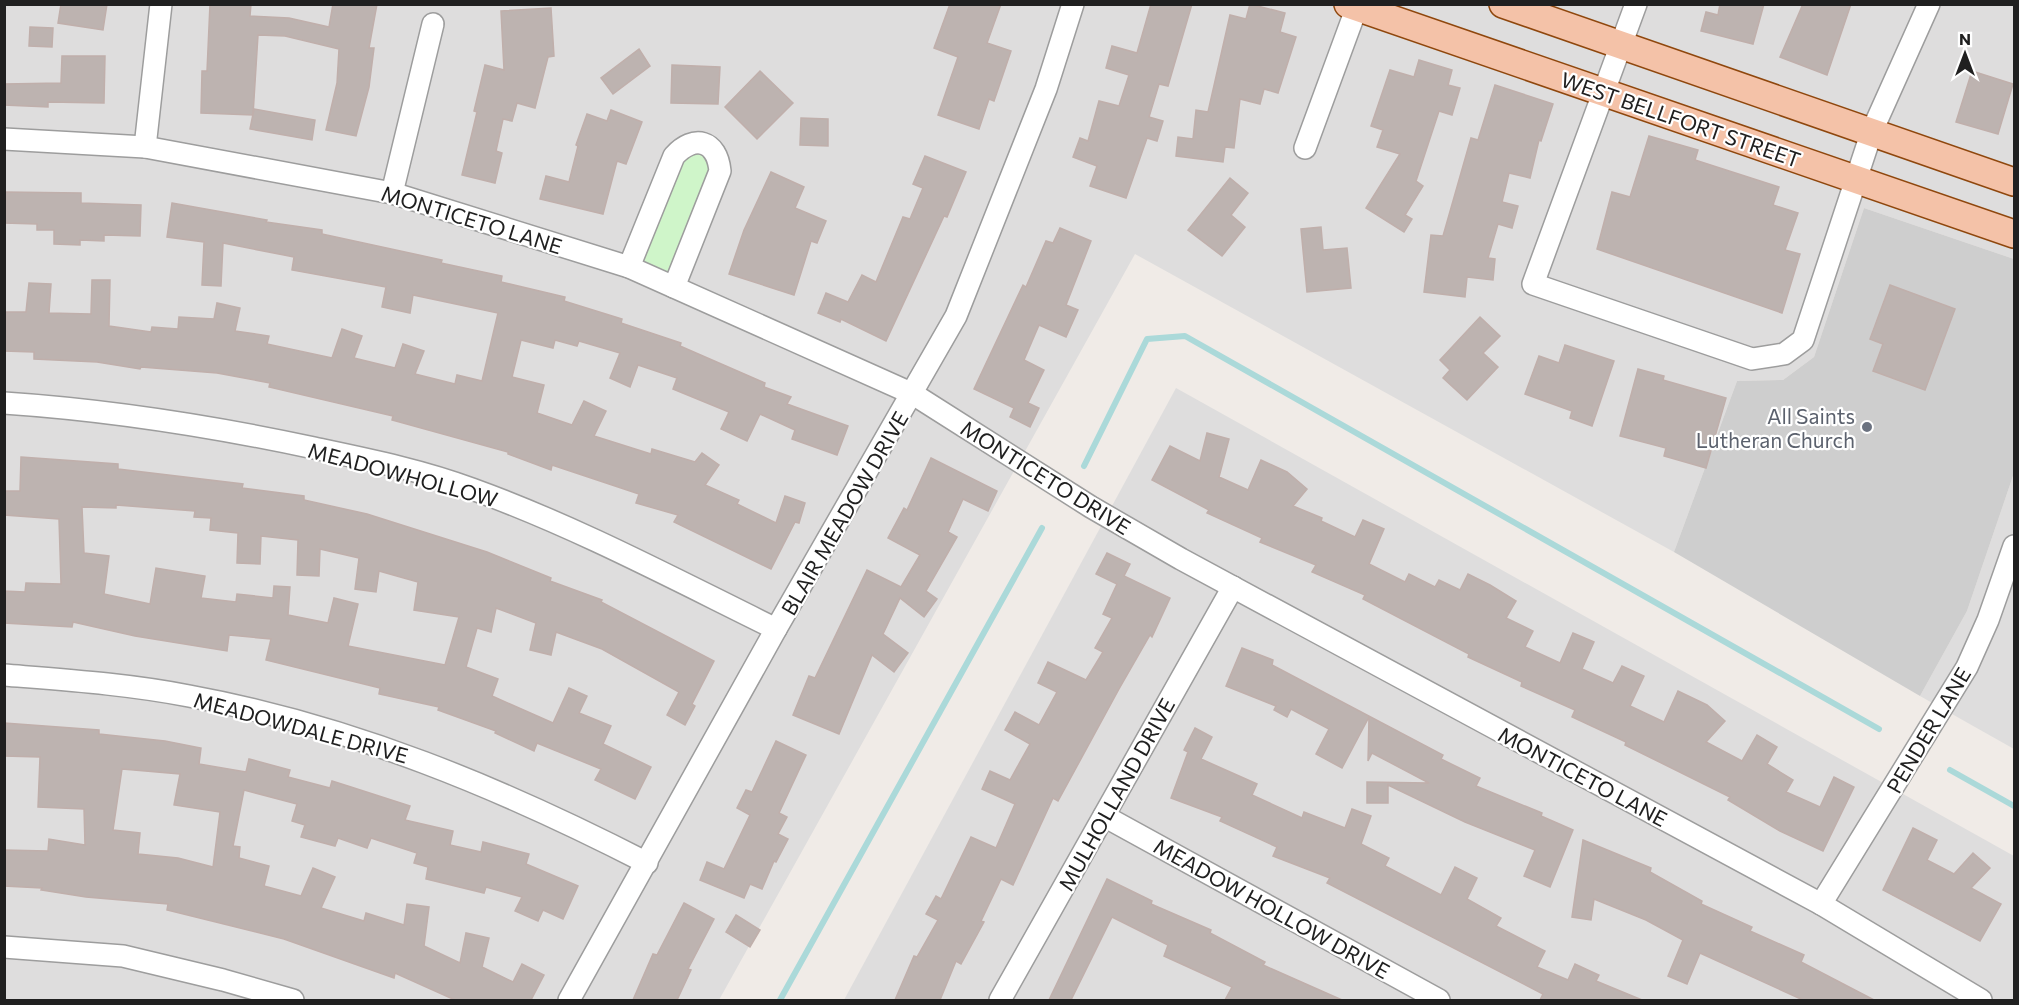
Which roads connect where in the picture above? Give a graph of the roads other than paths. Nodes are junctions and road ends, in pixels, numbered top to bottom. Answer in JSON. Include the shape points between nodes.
{"nodes":[{"id":1,"x":161,"y":4,"type":"edge"},
{"id":2,"x":1073,"y":4,"type":"edge"},
{"id":3,"x":1503,"y":4,"type":"edge"},
{"id":4,"x":1636,"y":4,"type":"edge"},
{"id":5,"x":1929,"y":4,"type":"edge"},
{"id":6,"x":1354,"y":6,"type":"edge"},
{"id":7,"x":434,"y":24,"type":"dead end"},
{"id":8,"x":1621,"y":45,"type":"junction"},
{"id":9,"x":1604,"y":91,"type":"junction"},
{"id":10,"x":1872,"y":131,"type":"junction"},
{"id":11,"x":4,"y":139,"type":"edge"},
{"id":12,"x":144,"y":147,"type":"junction"},
{"id":13,"x":1305,"y":148,"type":"dead end"},
{"id":14,"x":1856,"y":180,"type":"junction"},
{"id":15,"x":2014,"y":182,"type":"edge"},
{"id":16,"x":392,"y":193,"type":"junction"},
{"id":17,"x":2014,"y":234,"type":"edge"},
{"id":18,"x":629,"y":267,"type":"junction"},
{"id":19,"x":674,"y":287,"type":"junction"},
{"id":20,"x":913,"y":394,"type":"junction"},
{"id":21,"x":4,"y":403,"type":"edge"},
{"id":22,"x":2014,"y":546,"type":"edge"},
{"id":23,"x":1181,"y":559,"type":"joint"},
{"id":24,"x":1233,"y":587,"type":"junction"},
{"id":25,"x":776,"y":629,"type":"junction"},
{"id":26,"x":4,"y":675,"type":"edge"},
{"id":27,"x":1104,"y":816,"type":"junction"},
{"id":28,"x":647,"y":864,"type":"junction"},
{"id":29,"x":1821,"y":904,"type":"junction"},
{"id":30,"x":4,"y":947,"type":"edge"},
{"id":31,"x":293,"y":1000,"type":"edge"},
{"id":32,"x":569,"y":1000,"type":"edge"},
{"id":33,"x":1000,"y":1000,"type":"edge"},
{"id":34,"x":1439,"y":1000,"type":"edge"},
{"id":35,"x":1981,"y":1000,"type":"edge"}],
"edges":[{"from":1,"to":12,"type":"street"},
{"from":2,"to":20,"type":"street","name":"BLAIR MEADOW DRIVE","via":[[1042,100],[956,316]]},
{"from":3,"to":8,"type":"main road"},
{"from":4,"to":8,"type":"street"},
{"from":5,"to":10,"type":"street"},
{"from":6,"to":9,"type":"main road","name":"WEST BELLFORT STREET"},
{"from":6,"to":13,"type":"street"},
{"from":7,"to":16,"type":"street"},
{"from":8,"to":9,"type":"street"},
{"from":8,"to":10,"type":"main road"},
{"from":9,"to":14,"type":"main road","name":"WEST BELLFORT STREET"},
{"from":9,"to":14,"type":"street","via":[[1533,284],[1752,359],[1784,354],[1803,340]]},
{"from":10,"to":14,"type":"street"},
{"from":10,"to":15,"type":"main road"},
{"from":11,"to":12,"type":"street","name":"MONTICETO LANE"},
{"from":12,"to":16,"type":"street","name":"MONTICETO LANE"},
{"from":14,"to":17,"type":"main road","name":"WEST BELLFORT STREET"},
{"from":16,"to":18,"type":"street","name":"MONTICETO LANE"},
{"from":18,"to":19,"type":"street","name":"MONTICETO LANE"},
{"from":18,"to":19,"type":"street","via":[[674,156],[682,146],[708,144],[715,151],[720,171]]},
{"from":19,"to":20,"type":"street","name":"MONTICETO LANE"},
{"from":20,"to":23,"type":"street","name":"MONTICETO DRIVE"},
{"from":20,"to":25,"type":"street","name":"BLAIR MEADOW DRIVE"},
{"from":21,"to":25,"type":"street","name":"MEADOWHOLLOW","via":[[67,407],[209,426],[369,460],[470,488],[568,527]]},
{"from":22,"to":29,"type":"street","name":"PENDER LANE","via":[[1967,667]]},
{"from":23,"to":24,"type":"street","name":"MONTICETO LANE"},
{"from":24,"to":27,"type":"street","name":"MULHOLLAND DRIVE"},
{"from":24,"to":29,"type":"street","name":"MONTICETO LANE"},
{"from":25,"to":28,"type":"street","name":"BLAIR MEADOW DRIVE"},
{"from":26,"to":28,"type":"street","name":"MEADOWDALE DRIVE","via":[[132,686],[191,696],[369,741],[472,779]]},
{"from":27,"to":33,"type":"street","name":"MULHOLLAND DRIVE"},
{"from":27,"to":34,"type":"street","name":"MEADOW HOLLOW DRIVE"},
{"from":28,"to":32,"type":"street","name":"BLAIR MEADOW DRIVE"},
{"from":29,"to":35,"type":"street","name":"MONTICETO LANE"},
{"from":30,"to":31,"type":"street","via":[[123,956]]}]}
